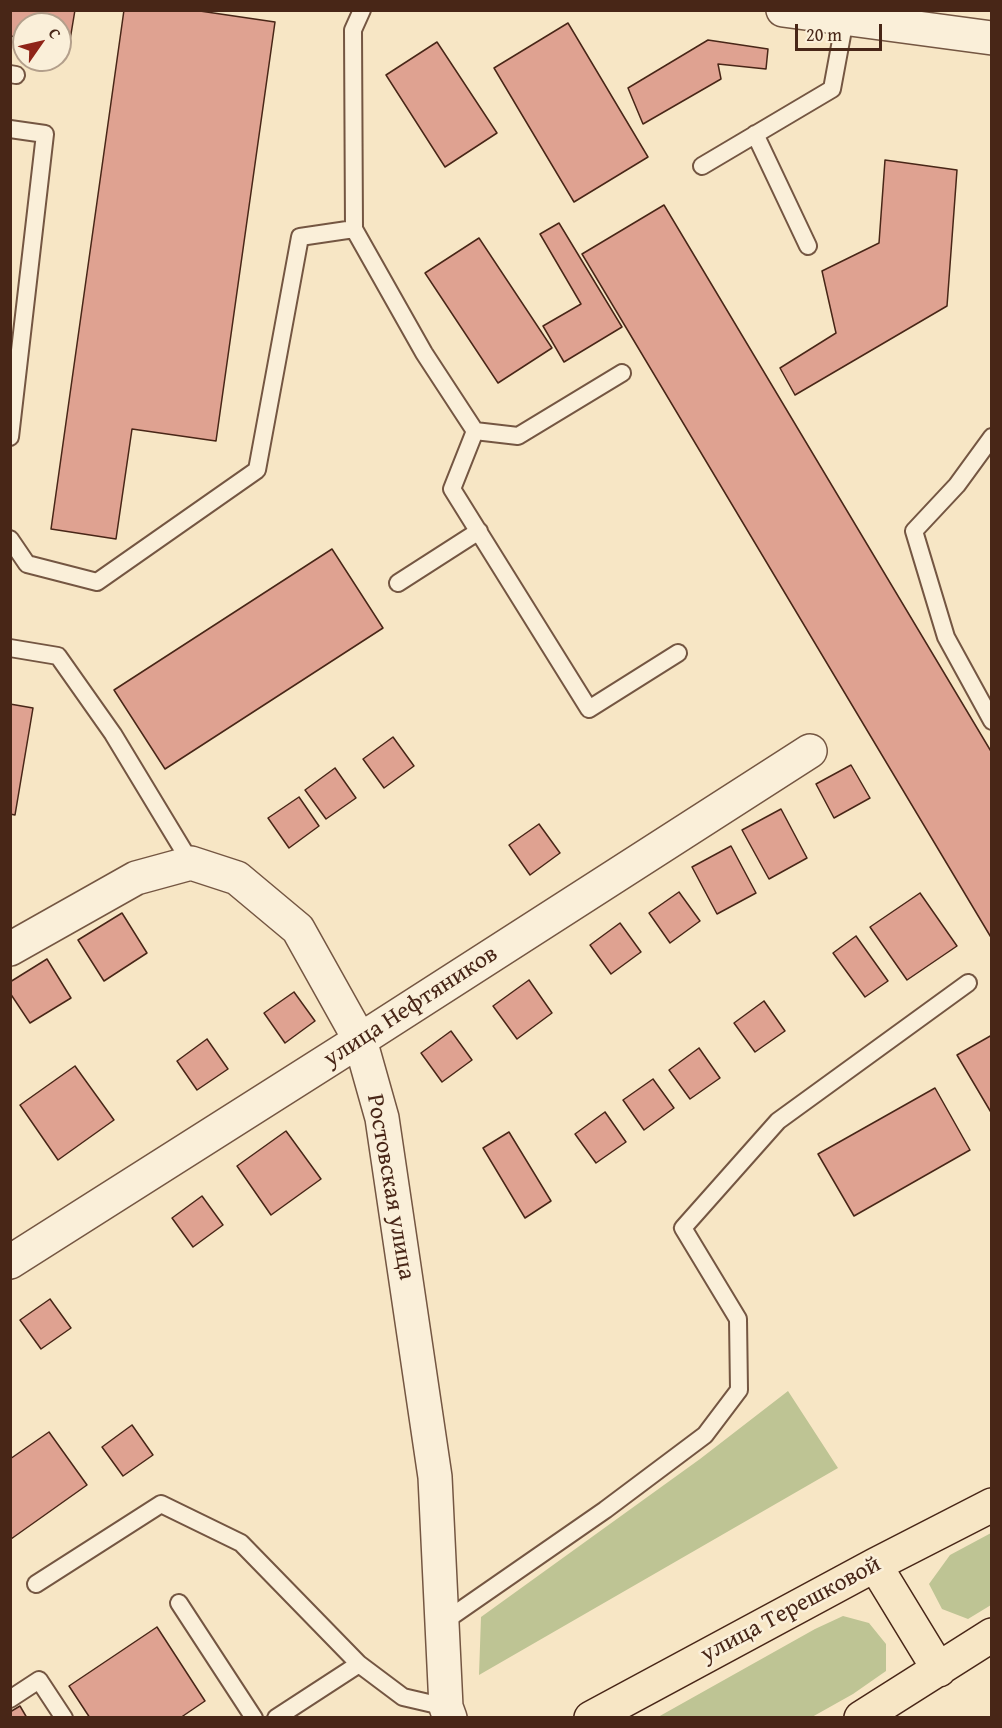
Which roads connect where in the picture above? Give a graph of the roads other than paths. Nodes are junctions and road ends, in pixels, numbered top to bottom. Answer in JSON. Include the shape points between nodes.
{"nodes":[{"id":1,"x":362,"y":10,"type":"edge"},
{"id":2,"x":783,"y":10,"type":"edge"},
{"id":3,"x":845,"y":19,"type":"junction"},
{"id":4,"x":992,"y":38,"type":"edge"},
{"id":5,"x":10,"y":129,"type":"edge"},
{"id":6,"x":755,"y":134,"type":"junction"},
{"id":7,"x":702,"y":166,"type":"dead end"},
{"id":8,"x":354,"y":229,"type":"junction"},
{"id":9,"x":808,"y":246,"type":"dead end"},
{"id":10,"x":622,"y":373,"type":"dead end"},
{"id":11,"x":475,"y":431,"type":"junction"},
{"id":12,"x":10,"y":437,"type":"edge"},
{"id":13,"x":992,"y":437,"type":"edge"},
{"id":14,"x":479,"y":531,"type":"junction"},
{"id":15,"x":10,"y":539,"type":"edge"},
{"id":16,"x":398,"y":584,"type":"dead end"},
{"id":17,"x":10,"y":648,"type":"edge"},
{"id":18,"x":678,"y":653,"type":"dead end"},
{"id":19,"x":992,"y":721,"type":"edge"},
{"id":20,"x":810,"y":751,"type":"dead end"},
{"id":21,"x":191,"y":862,"type":"junction"},
{"id":22,"x":10,"y":950,"type":"edge"},
{"id":23,"x":968,"y":983,"type":"dead end"},
{"id":24,"x":360,"y":1040,"type":"junction"},
{"id":25,"x":10,"y":1262,"type":"edge"},
{"id":26,"x":992,"y":1505,"type":"edge"},
{"id":27,"x":875,"y":1565,"type":"junction"},
{"id":28,"x":36,"y":1584,"type":"dead end"},
{"id":29,"x":179,"y":1603,"type":"dead end"},
{"id":30,"x":442,"y":1623,"type":"junction"},
{"id":31,"x":992,"y":1635,"type":"edge"},
{"id":32,"x":359,"y":1664,"type":"junction"},
{"id":33,"x":939,"y":1670,"type":"junction"},
{"id":34,"x":10,"y":1699,"type":"edge"},
{"id":35,"x":448,"y":1712,"type":"edge"},
{"id":36,"x":64,"y":1718,"type":"edge"},
{"id":37,"x":254,"y":1718,"type":"edge"},
{"id":38,"x":276,"y":1718,"type":"edge"},
{"id":39,"x":591,"y":1718,"type":"edge"},
{"id":40,"x":861,"y":1718,"type":"edge"}],
"edges":[{"from":1,"to":8,"type":"lane","via":[[353,30]]},
{"from":2,"to":3,"type":"street"},
{"from":3,"to":4,"type":"street"},
{"from":3,"to":6,"type":"lane","via":[[832,89]]},
{"from":5,"to":12,"type":"lane","via":[[45,134]]},
{"from":6,"to":7,"type":"lane"},
{"from":6,"to":9,"type":"lane"},
{"from":8,"to":11,"type":"lane","via":[[424,353]]},
{"from":8,"to":15,"type":"lane","via":[[300,237],[257,470],[98,582],[27,564]]},
{"from":10,"to":11,"type":"lane","via":[[518,436]]},
{"from":11,"to":14,"type":"lane","via":[[452,489]]},
{"from":13,"to":19,"type":"lane","via":[[957,485],[914,531],[946,637]]},
{"from":14,"to":16,"type":"lane"},
{"from":14,"to":18,"type":"lane","via":[[589,709]]},
{"from":17,"to":21,"type":"lane","via":[[58,656],[113,734]]},
{"from":20,"to":24,"type":"street","name":"улица Нефтяников"},
{"from":21,"to":22,"type":"street","via":[[136,878]]},
{"from":21,"to":24,"type":"street","name":"Ростовская улица","via":[[237,878],[298,929]]},
{"from":23,"to":30,"type":"lane","via":[[778,1121],[683,1228],[738,1319],[739,1390],[705,1435]]},
{"from":24,"to":25,"type":"street","name":"улица Нефтяников"},
{"from":24,"to":30,"type":"street","name":"Ростовская улица","via":[[382,1118],[435,1477]]},
{"from":26,"to":27,"type":"main road","name":"улица Терешковой"},
{"from":27,"to":33,"type":"main road"},
{"from":27,"to":39,"type":"main road","name":"улица Терешковой"},
{"from":28,"to":32,"type":"lane","via":[[161,1504],[242,1543]]},
{"from":29,"to":37,"type":"lane"},
{"from":30,"to":35,"type":"street","name":"Ростовская улица"},
{"from":31,"to":33,"type":"main road"},
{"from":32,"to":35,"type":"lane","via":[[403,1697]]},
{"from":32,"to":38,"type":"lane"},
{"from":33,"to":40,"type":"main road"},
{"from":34,"to":36,"type":"lane","via":[[39,1680]]}]}
